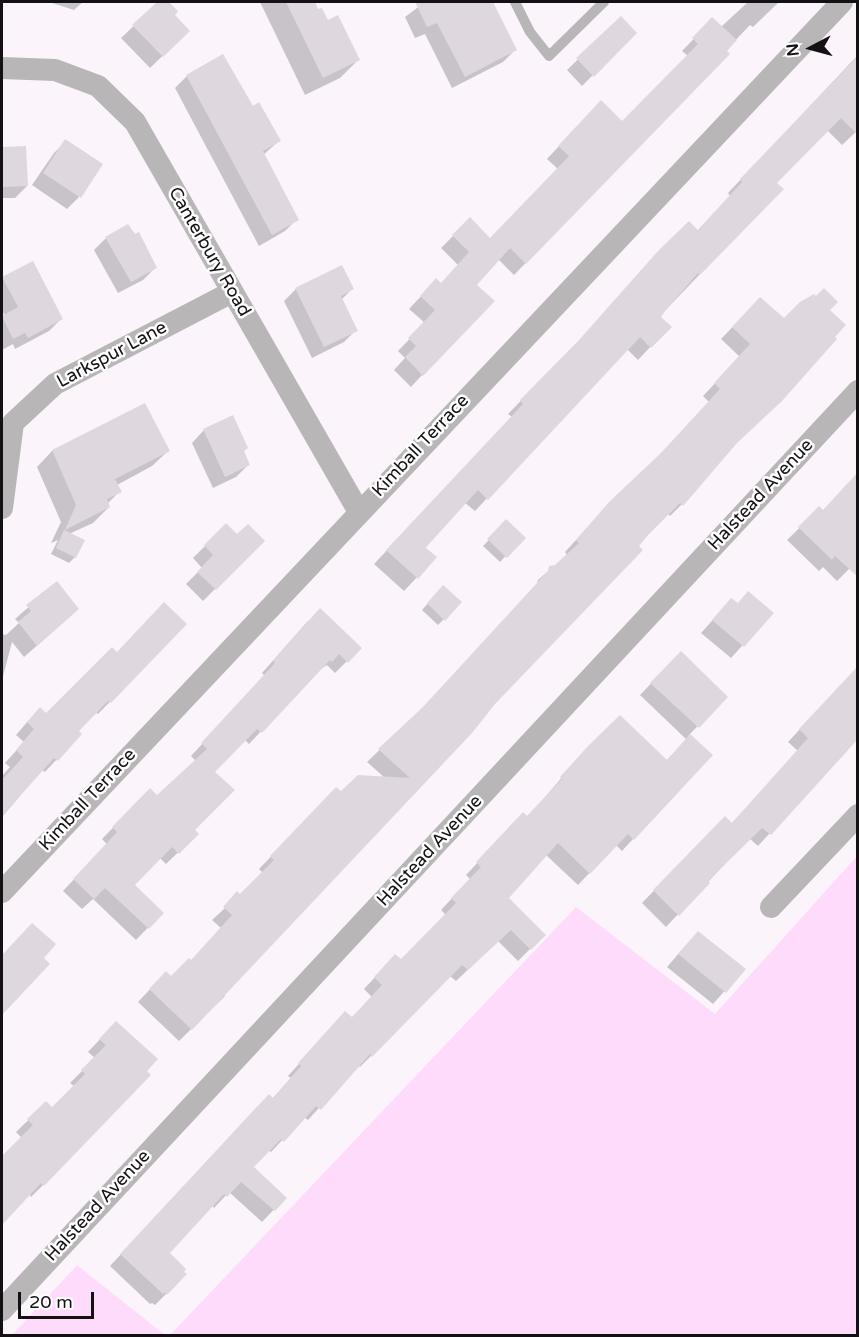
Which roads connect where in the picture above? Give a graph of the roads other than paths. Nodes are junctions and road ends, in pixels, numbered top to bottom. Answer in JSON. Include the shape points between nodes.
{"nodes":[{"id":1,"x":516,"y":2,"type":"edge"},
{"id":2,"x":604,"y":2,"type":"edge"},
{"id":3,"x":842,"y":2,"type":"edge"},
{"id":4,"x":2,"y":68,"type":"edge"},
{"id":5,"x":232,"y":292,"type":"junction"},
{"id":6,"x":858,"y":391,"type":"edge"},
{"id":7,"x":2,"y":508,"type":"edge"},
{"id":8,"x":359,"y":512,"type":"junction"},
{"id":9,"x":858,"y":815,"type":"edge"},
{"id":10,"x":2,"y":892,"type":"edge"},
{"id":11,"x":771,"y":907,"type":"dead end"},
{"id":12,"x":2,"y":1310,"type":"edge"}],
"edges":[{"from":1,"to":2,"type":"lane","via":[[530,32],[549,56]]},
{"from":3,"to":8,"type":"street","name":"Kimball Terrace"},
{"from":4,"to":5,"type":"street","name":"Canterbury Road","via":[[55,70],[98,87],[135,122]]},
{"from":5,"to":7,"type":"street","name":"Larkspur Lane","via":[[55,384],[30,407],[14,423]]},
{"from":5,"to":8,"type":"street","name":"Canterbury Road"},
{"from":6,"to":12,"type":"street","name":"Halstead Avenue"},
{"from":8,"to":10,"type":"street","name":"Kimball Terrace"},
{"from":9,"to":11,"type":"street"}]}
